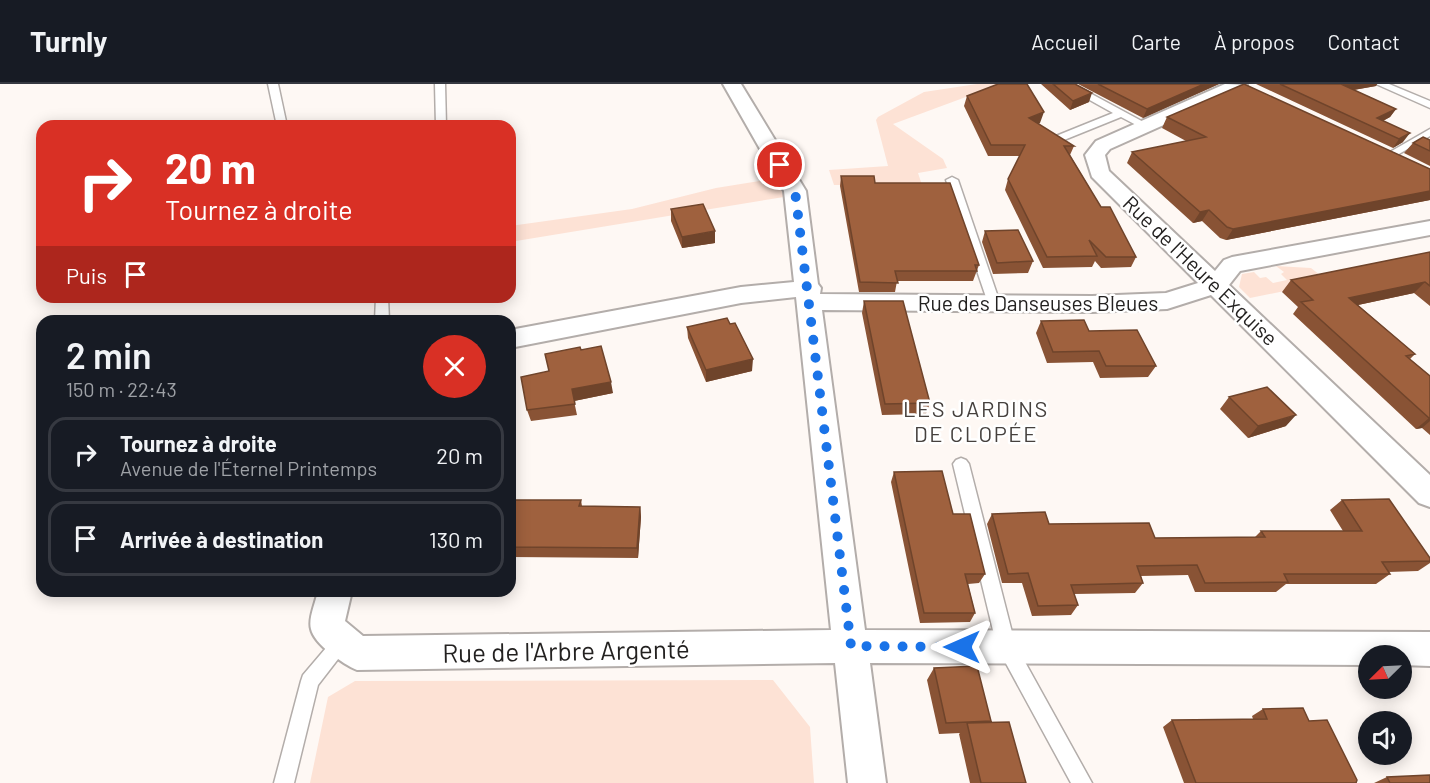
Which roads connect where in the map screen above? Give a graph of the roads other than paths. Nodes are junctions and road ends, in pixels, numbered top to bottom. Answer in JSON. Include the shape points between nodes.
{"nodes":[{"id":1,"x":273,"y":84,"type":"edge"},
{"id":2,"x":440,"y":84,"type":"edge"},
{"id":3,"x":1066,"y":84,"type":"edge"},
{"id":4,"x":1382,"y":84,"type":"edge"},
{"id":5,"x":742,"y":86,"type":"edge"},
{"id":6,"x":1244,"y":88,"type":"edge"},
{"id":7,"x":1430,"y":105,"type":"edge"},
{"id":8,"x":1120,"y":113,"type":"junction"},
{"id":9,"x":281,"y":120,"type":"edge"},
{"id":10,"x":441,"y":120,"type":"edge"},
{"id":11,"x":1144,"y":125,"type":"junction"},
{"id":12,"x":1430,"y":132,"type":"edge"},
{"id":13,"x":1060,"y":138,"type":"edge"},
{"id":14,"x":1366,"y":146,"type":"edge"},
{"id":15,"x":1388,"y":156,"type":"junction"},
{"id":16,"x":1406,"y":164,"type":"edge"},
{"id":17,"x":952,"y":180,"type":"dead end"},
{"id":18,"x":1430,"y":228,"type":"edge"},
{"id":19,"x":1217,"y":285,"type":"junction"},
{"id":20,"x":810,"y":295,"type":"junction"},
{"id":21,"x":993,"y":303,"type":"junction"},
{"id":22,"x":516,"y":338,"type":"edge"},
{"id":23,"x":961,"y":464,"type":"dead end"},
{"id":24,"x":1430,"y":494,"type":"edge"},
{"id":25,"x":334,"y":597,"type":"edge"},
{"id":26,"x":343,"y":641,"type":"junction"},
{"id":27,"x":851,"y":646,"type":"junction"},
{"id":28,"x":1006,"y":647,"type":"junction"},
{"id":29,"x":1430,"y":649,"type":"edge"},
{"id":30,"x":284,"y":783,"type":"edge"},
{"id":31,"x":867,"y":783,"type":"edge"},
{"id":32,"x":1082,"y":783,"type":"edge"}],
"edges":[{"from":1,"to":9,"type":"lane"},
{"from":2,"to":10,"type":"lane"},
{"from":3,"to":8,"type":"lane"},
{"from":4,"to":7,"type":"lane"},
{"from":5,"to":20,"type":"street","via":[[795,191]]},
{"from":6,"to":11,"type":"street","name":"Rue de l'Heure Exquise"},
{"from":8,"to":11,"type":"lane"},
{"from":8,"to":13,"type":"lane"},
{"from":11,"to":19,"type":"street","name":"Rue de l'Heure Exquise","via":[[1102,145],[1095,155],[1099,173]]},
{"from":12,"to":15,"type":"lane"},
{"from":14,"to":15,"type":"street"},
{"from":15,"to":16,"type":"street"},
{"from":17,"to":21,"type":"lane"},
{"from":18,"to":19,"type":"street","name":"Rue des Danseuses Bleues","via":[[1232,265]]},
{"from":19,"to":21,"type":"street","name":"Rue des Danseuses Bleues","via":[[1167,301]]},
{"from":19,"to":24,"type":"street","name":"Rue de l'Heure Exquise"},
{"from":20,"to":21,"type":"street","name":"Rue des Danseuses Bleues"},
{"from":20,"to":22,"type":"street","via":[[741,295]]},
{"from":20,"to":27,"type":"street"},
{"from":23,"to":28,"type":"lane"},
{"from":25,"to":26,"type":"street","via":[[327,627]]},
{"from":26,"to":27,"type":"street","name":"Rue de l'Arbre Argenté","via":[[357,653]]},
{"from":26,"to":30,"type":"lane","via":[[310,681]]},
{"from":27,"to":28,"type":"street"},
{"from":27,"to":31,"type":"street"},
{"from":28,"to":29,"type":"street"},
{"from":28,"to":32,"type":"lane"}]}
